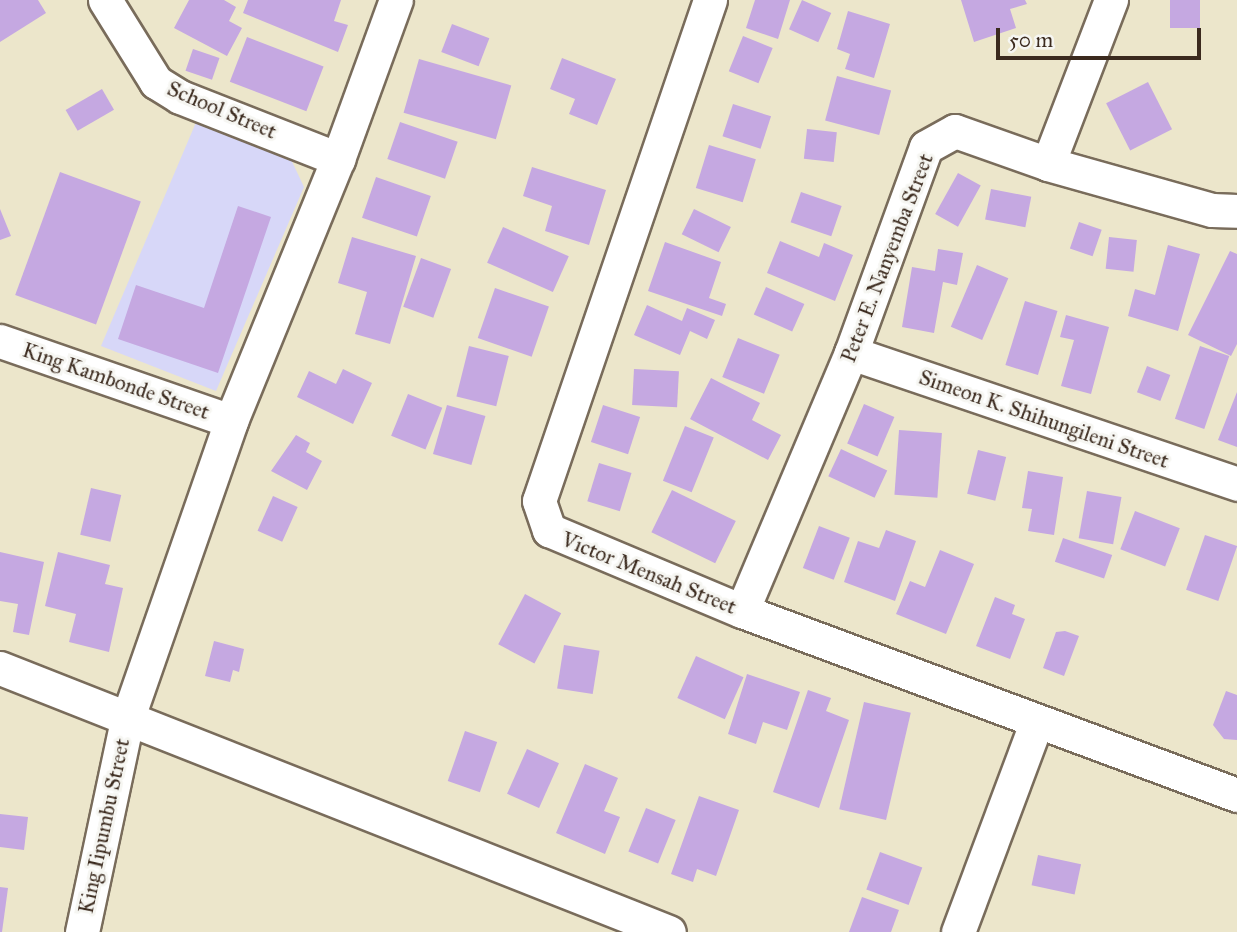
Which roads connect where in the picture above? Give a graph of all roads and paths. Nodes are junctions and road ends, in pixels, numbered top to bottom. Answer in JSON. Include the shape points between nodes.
{"nodes":[{"id":1,"x":105,"y":0,"type":"edge"},
{"id":2,"x":397,"y":0,"type":"edge"},
{"id":3,"x":710,"y":0,"type":"edge"},
{"id":4,"x":1111,"y":0,"type":"edge"},
{"id":5,"x":338,"y":159,"type":"junction"},
{"id":6,"x":1048,"y":163,"type":"junction"},
{"id":7,"x":1237,"y":211,"type":"edge"},
{"id":8,"x":0,"y":341,"type":"edge"},
{"id":9,"x":851,"y":353,"type":"junction"},
{"id":10,"x":231,"y":421,"type":"junction"},
{"id":11,"x":1237,"y":484,"type":"edge"},
{"id":12,"x":742,"y":611,"type":"junction"},
{"id":13,"x":0,"y":668,"type":"edge"},
{"id":14,"x":127,"y":720,"type":"junction"},
{"id":15,"x":1036,"y":723,"type":"junction"},
{"id":16,"x":1237,"y":795,"type":"edge"},
{"id":17,"x":82,"y":932,"type":"edge"},
{"id":18,"x":669,"y":932,"type":"edge"},
{"id":19,"x":958,"y":932,"type":"edge"}],
"edges":[{"from":1,"to":5,"type":"street","name":"School Street","via":[[156,82],[180,97]]},
{"from":2,"to":5,"type":"street","name":"King Iipumbu Street"},
{"from":3,"to":12,"type":"street","name":"Victor Mensah Street","via":[[538,511],[559,537]]},
{"from":4,"to":6,"type":"street"},
{"from":5,"to":10,"type":"street","name":"King Iipumbu Street"},
{"from":6,"to":7,"type":"street","name":"Peter E. Nanyemba Street","via":[[1212,210]]},
{"from":6,"to":9,"type":"street","name":"Peter E. Nanyemba Street","via":[[955,131],[926,147]]},
{"from":8,"to":10,"type":"street","name":"King Kambonde Street"},
{"from":9,"to":11,"type":"street","name":"Simeon K. Shihungileni Street"},
{"from":9,"to":12,"type":"street","name":"Peter E. Nanyemba Street"},
{"from":10,"to":14,"type":"street","name":"King Iipumbu Street"},
{"from":12,"to":15,"type":"street","name":"Victor Mensah Street"},
{"from":13,"to":14,"type":"street"},
{"from":14,"to":17,"type":"street","name":"King Iipumbu Street"},
{"from":14,"to":18,"type":"street"},
{"from":15,"to":16,"type":"street","name":"Victor Mensah Street"},
{"from":15,"to":19,"type":"street"}]}
